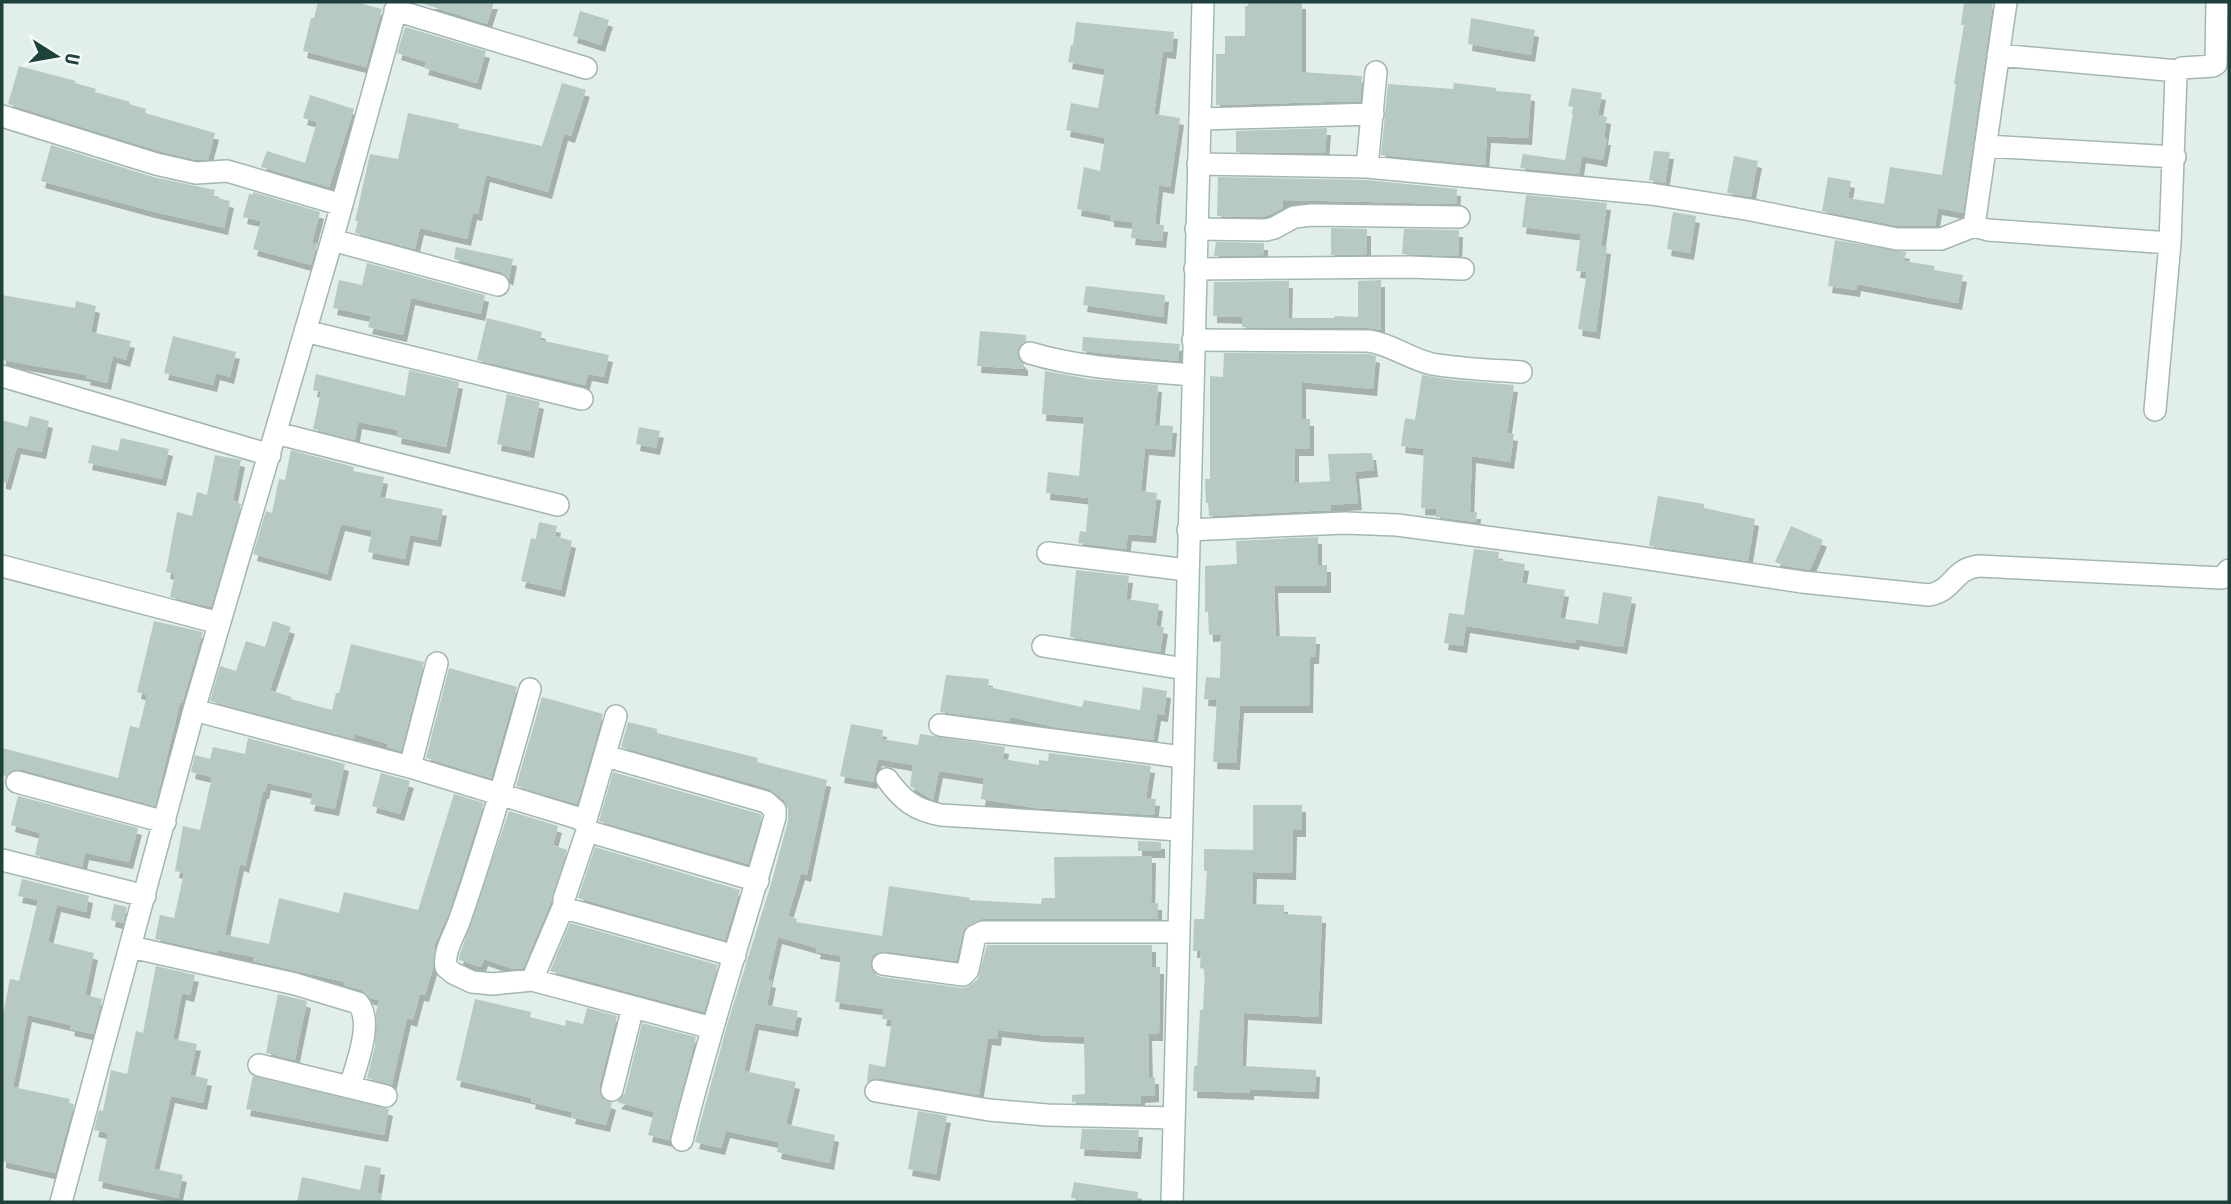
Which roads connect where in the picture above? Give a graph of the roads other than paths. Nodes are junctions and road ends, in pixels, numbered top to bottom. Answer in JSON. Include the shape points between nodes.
{"nodes":[{"id":1,"x":1203,"y":2,"type":"edge"},
{"id":2,"x":2006,"y":2,"type":"edge"},
{"id":3,"x":2217,"y":2,"type":"edge"},
{"id":4,"x":397,"y":6,"type":"edge"},
{"id":5,"x":1998,"y":55,"type":"junction"},
{"id":6,"x":586,"y":68,"type":"dead end"},
{"id":7,"x":2178,"y":71,"type":"junction"},
{"id":8,"x":1376,"y":72,"type":"dead end"},
{"id":9,"x":1373,"y":114,"type":"junction"},
{"id":10,"x":2,"y":116,"type":"edge"},
{"id":11,"x":1200,"y":119,"type":"junction"},
{"id":12,"x":1985,"y":146,"type":"junction"},
{"id":13,"x":2175,"y":157,"type":"junction"},
{"id":14,"x":1198,"y":164,"type":"junction"},
{"id":15,"x":1367,"y":167,"type":"junction"},
{"id":16,"x":342,"y":205,"type":"junction"},
{"id":17,"x":1459,"y":217,"type":"dead end"},
{"id":18,"x":1974,"y":226,"type":"junction"},
{"id":19,"x":1196,"y":229,"type":"junction"},
{"id":20,"x":332,"y":240,"type":"junction"},
{"id":21,"x":2170,"y":243,"type":"junction"},
{"id":22,"x":1195,"y":269,"type":"junction"},
{"id":23,"x":1463,"y":269,"type":"dead end"},
{"id":24,"x":498,"y":285,"type":"dead end"},
{"id":25,"x":305,"y":331,"type":"junction"},
{"id":26,"x":1193,"y":340,"type":"junction"},
{"id":27,"x":1030,"y":353,"type":"dead end"},
{"id":28,"x":1521,"y":372,"type":"dead end"},
{"id":29,"x":1192,"y":375,"type":"junction"},
{"id":30,"x":2,"y":376,"type":"edge"},
{"id":31,"x":582,"y":399,"type":"dead end"},
{"id":32,"x":2155,"y":410,"type":"dead end"},
{"id":33,"x":276,"y":433,"type":"junction"},
{"id":34,"x":270,"y":455,"type":"junction"},
{"id":35,"x":558,"y":505,"type":"dead end"},
{"id":36,"x":1188,"y":530,"type":"junction"},
{"id":37,"x":1048,"y":553,"type":"dead end"},
{"id":38,"x":2,"y":566,"type":"edge"},
{"id":39,"x":1187,"y":569,"type":"junction"},
{"id":40,"x":2229,"y":570,"type":"edge"},
{"id":41,"x":219,"y":624,"type":"junction"},
{"id":42,"x":1043,"y":646,"type":"dead end"},
{"id":43,"x":437,"y":663,"type":"dead end"},
{"id":44,"x":1185,"y":669,"type":"junction"},
{"id":45,"x":530,"y":689,"type":"dead end"},
{"id":46,"x":194,"y":710,"type":"junction"},
{"id":47,"x":616,"y":716,"type":"dead end"},
{"id":48,"x":940,"y":725,"type":"dead end"},
{"id":49,"x":606,"y":756,"type":"junction"},
{"id":50,"x":1182,"y":757,"type":"junction"},
{"id":51,"x":410,"y":767,"type":"junction"},
{"id":52,"x":887,"y":779,"type":"dead end"},
{"id":53,"x":17,"y":782,"type":"dead end"},
{"id":54,"x":500,"y":794,"type":"junction"},
{"id":55,"x":165,"y":822,"type":"junction"},
{"id":56,"x":586,"y":827,"type":"junction"},
{"id":57,"x":1180,"y":831,"type":"junction"},
{"id":58,"x":2,"y":860,"type":"edge"},
{"id":59,"x":758,"y":881,"type":"junction"},
{"id":60,"x":145,"y":896,"type":"junction"},
{"id":61,"x":565,"y":905,"type":"junction"},
{"id":62,"x":1177,"y":932,"type":"junction"},
{"id":63,"x":131,"y":947,"type":"junction"},
{"id":64,"x":735,"y":956,"type":"junction"},
{"id":65,"x":883,"y":964,"type":"dead end"},
{"id":66,"x":532,"y":980,"type":"junction"},
{"id":67,"x":633,"y":1007,"type":"junction"},
{"id":68,"x":712,"y":1028,"type":"junction"},
{"id":69,"x":259,"y":1065,"type":"dead end"},
{"id":70,"x":350,"y":1087,"type":"junction"},
{"id":71,"x":611,"y":1090,"type":"dead end"},
{"id":72,"x":876,"y":1091,"type":"dead end"},
{"id":73,"x":386,"y":1096,"type":"dead end"},
{"id":74,"x":1173,"y":1118,"type":"junction"},
{"id":75,"x":682,"y":1140,"type":"dead end"},
{"id":76,"x":61,"y":1202,"type":"edge"},
{"id":77,"x":1171,"y":1202,"type":"edge"}],
"edges":[{"from":1,"to":11,"type":"street"},
{"from":2,"to":5,"type":"street"},
{"from":3,"to":7,"type":"street","via":[[2216,64]]},
{"from":4,"to":6,"type":"street"},
{"from":4,"to":16,"type":"street"},
{"from":5,"to":7,"type":"street"},
{"from":5,"to":12,"type":"street"},
{"from":7,"to":13,"type":"street"},
{"from":8,"to":9,"type":"street"},
{"from":9,"to":11,"type":"street"},
{"from":9,"to":15,"type":"street"},
{"from":10,"to":16,"type":"street","via":[[156,163],[196,173],[228,171]]},
{"from":11,"to":14,"type":"street"},
{"from":12,"to":13,"type":"street"},
{"from":12,"to":18,"type":"street"},
{"from":13,"to":21,"type":"street"},
{"from":14,"to":15,"type":"street"},
{"from":14,"to":19,"type":"street"},
{"from":15,"to":18,"type":"street","via":[[1651,194],[1897,239],[1941,239]]},
{"from":16,"to":20,"type":"street"},
{"from":17,"to":19,"type":"street","via":[[1312,215],[1294,217],[1266,230]]},
{"from":18,"to":21,"type":"street"},
{"from":19,"to":22,"type":"street"},
{"from":20,"to":24,"type":"street"},
{"from":20,"to":25,"type":"street"},
{"from":21,"to":32,"type":"street"},
{"from":22,"to":23,"type":"street"},
{"from":22,"to":26,"type":"street"},
{"from":25,"to":31,"type":"street"},
{"from":25,"to":33,"type":"street"},
{"from":26,"to":28,"type":"street","via":[[1369,341],[1432,364]]},
{"from":26,"to":29,"type":"street"},
{"from":27,"to":29,"type":"street","via":[[1093,367]]},
{"from":29,"to":36,"type":"street"},
{"from":30,"to":34,"type":"street"},
{"from":33,"to":34,"type":"street"},
{"from":33,"to":35,"type":"street"},
{"from":34,"to":41,"type":"street"},
{"from":36,"to":39,"type":"street"},
{"from":36,"to":40,"type":"street","via":[[1397,525],[1929,596],[1942,593],[1966,567],[2222,578]]},
{"from":37,"to":39,"type":"street"},
{"from":38,"to":41,"type":"street"},
{"from":39,"to":44,"type":"street"},
{"from":41,"to":46,"type":"street"},
{"from":42,"to":44,"type":"street"},
{"from":43,"to":51,"type":"street"},
{"from":44,"to":50,"type":"street"},
{"from":45,"to":54,"type":"street"},
{"from":46,"to":51,"type":"street"},
{"from":46,"to":55,"type":"street"},
{"from":47,"to":49,"type":"street"},
{"from":48,"to":50,"type":"street"},
{"from":49,"to":56,"type":"street"},
{"from":49,"to":59,"type":"street","via":[[773,806],[775,817]]},
{"from":50,"to":57,"type":"street"},
{"from":51,"to":54,"type":"street"},
{"from":52,"to":57,"type":"street","via":[[910,806],[940,815]]},
{"from":53,"to":55,"type":"street"},
{"from":54,"to":56,"type":"street","via":[[582,819]]},
{"from":54,"to":66,"type":"street","via":[[446,967],[472,982]]},
{"from":55,"to":60,"type":"street"},
{"from":56,"to":59,"type":"street"},
{"from":56,"to":61,"type":"street"},
{"from":57,"to":62,"type":"street"},
{"from":58,"to":60,"type":"street"},
{"from":59,"to":64,"type":"street"},
{"from":60,"to":63,"type":"street"},
{"from":61,"to":64,"type":"street"},
{"from":61,"to":66,"type":"street"},
{"from":62,"to":65,"type":"street","via":[[983,932],[975,936],[963,975]]},
{"from":62,"to":74,"type":"street"},
{"from":63,"to":70,"type":"street","via":[[358,1003],[365,1024]]},
{"from":63,"to":76,"type":"street"},
{"from":64,"to":68,"type":"street"},
{"from":66,"to":67,"type":"street"},
{"from":67,"to":68,"type":"street"},
{"from":67,"to":71,"type":"street"},
{"from":68,"to":75,"type":"street"},
{"from":69,"to":70,"type":"street"},
{"from":70,"to":73,"type":"street"},
{"from":72,"to":74,"type":"street","via":[[989,1110]]},
{"from":74,"to":77,"type":"street"}]}
